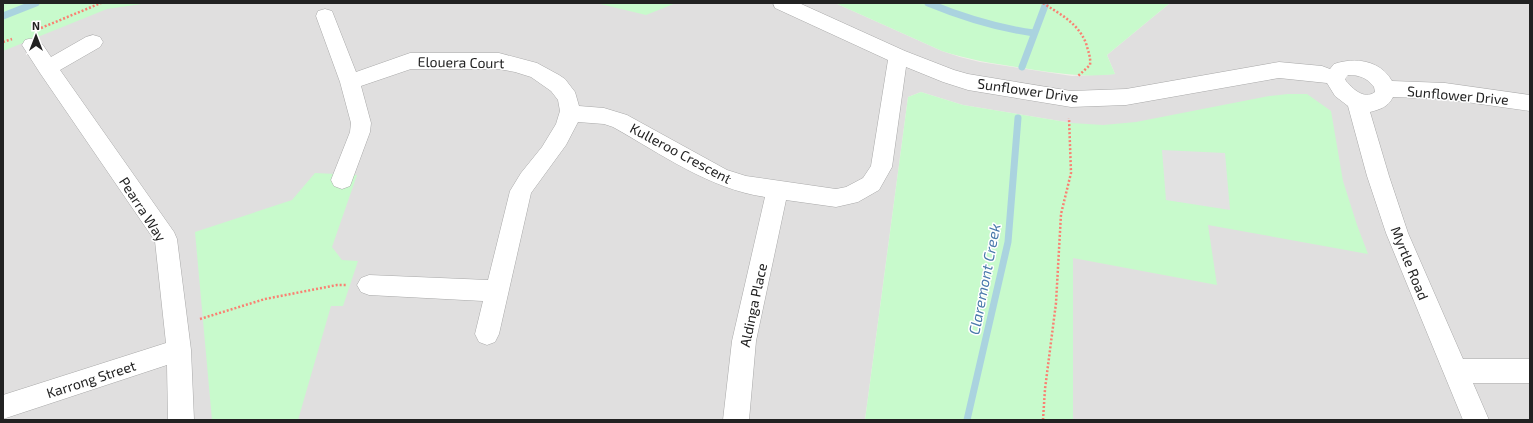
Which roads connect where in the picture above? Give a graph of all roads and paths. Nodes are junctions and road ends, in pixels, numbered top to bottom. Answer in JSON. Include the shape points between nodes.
{"nodes":[{"id":1,"x":101,"y":3,"type":"edge"},
{"id":2,"x":782,"y":3,"type":"edge"},
{"id":3,"x":1043,"y":3,"type":"edge"},
{"id":4,"x":325,"y":16,"type":"dead end"},
{"id":5,"x":29,"y":37,"type":"junction"},
{"id":6,"x":3,"y":42,"type":"edge"},
{"id":7,"x":93,"y":42,"type":"dead end"},
{"id":8,"x":898,"y":56,"type":"junction"},
{"id":9,"x":47,"y":68,"type":"junction"},
{"id":10,"x":1335,"y":78,"type":"junction"},
{"id":11,"x":350,"y":82,"type":"junction"},
{"id":12,"x":1385,"y":89,"type":"junction"},
{"id":13,"x":1070,"y":99,"type":"junction"},
{"id":14,"x":1357,"y":101,"type":"junction"},
{"id":15,"x":1530,"y":103,"type":"edge"},
{"id":16,"x":571,"y":113,"type":"junction"},
{"id":17,"x":342,"y":180,"type":"dead end"},
{"id":18,"x":777,"y":190,"type":"junction"},
{"id":19,"x":369,"y":285,"type":"joint"},
{"id":20,"x":496,"y":291,"type":"junction"},
{"id":21,"x":176,"y":326,"type":"junction"},
{"id":22,"x":487,"y":334,"type":"dead end"},
{"id":23,"x":179,"y":350,"type":"junction"},
{"id":24,"x":1455,"y":371,"type":"junction"},
{"id":25,"x":1530,"y":371,"type":"edge"},
{"id":26,"x":3,"y":407,"type":"edge"},
{"id":27,"x":181,"y":420,"type":"edge"},
{"id":28,"x":736,"y":420,"type":"edge"},
{"id":29,"x":1043,"y":420,"type":"edge"},
{"id":30,"x":1476,"y":420,"type":"edge"}],
"edges":[{"from":1,"to":5,"type":"path"},
{"from":2,"to":8,"type":"street","name":"Sunflower Drive"},
{"from":3,"to":13,"type":"path","via":[[1079,28],[1091,58],[1090,65],[1074,80]]},
{"from":4,"to":11,"type":"street"},
{"from":5,"to":6,"type":"path"},
{"from":5,"to":9,"type":"street","name":"Pearra Way"},
{"from":7,"to":9,"type":"street"},
{"from":8,"to":13,"type":"street","name":"Sunflower Drive","via":[[968,82]]},
{"from":8,"to":18,"type":"street","name":"Kulleroo Crescent","via":[[882,162],[871,184],[850,195],[836,198]]},
{"from":9,"to":21,"type":"street","name":"Pearra Way","via":[[166,239]]},
{"from":10,"to":12,"type":"street","via":[[1341,69],[1363,68],[1378,77]]},
{"from":10,"to":13,"type":"street","name":"Sunflower Drive","via":[[1322,74],[1279,70],[1126,97]]},
{"from":10,"to":14,"type":"street","via":[[1339,89]]},
{"from":11,"to":16,"type":"street","name":"Elouera Court","via":[[410,61],[514,63],[545,75],[560,87],[569,99]]},
{"from":11,"to":17,"type":"street","via":[[361,123]]},
{"from":12,"to":14,"type":"street","via":[[1378,101]]},
{"from":12,"to":15,"type":"street","name":"Sunflower Drive","via":[[1445,91]]},
{"from":13,"to":29,"type":"path","via":[[1068,114],[1071,173],[1061,214],[1056,303]]},
{"from":14,"to":24,"type":"street","name":"Myrtle Road","via":[[1389,210]]},
{"from":16,"to":18,"type":"street","name":"Kulleroo Crescent","via":[[616,119],[728,180]]},
{"from":16,"to":20,"type":"street","via":[[559,140],[531,174],[521,191]]},
{"from":18,"to":28,"type":"street","name":"Aldinga Place","via":[[744,341]]},
{"from":19,"to":20,"type":"street"},
{"from":19,"to":21,"type":"path","via":[[337,285],[265,299]]},
{"from":20,"to":22,"type":"street"},
{"from":21,"to":23,"type":"street","name":"Pearra Way"},
{"from":23,"to":26,"type":"street","name":"Karrong Street"},
{"from":23,"to":27,"type":"street","name":"Pearra Way"},
{"from":24,"to":25,"type":"street"},
{"from":24,"to":30,"type":"street","name":"Myrtle Road"}]}
